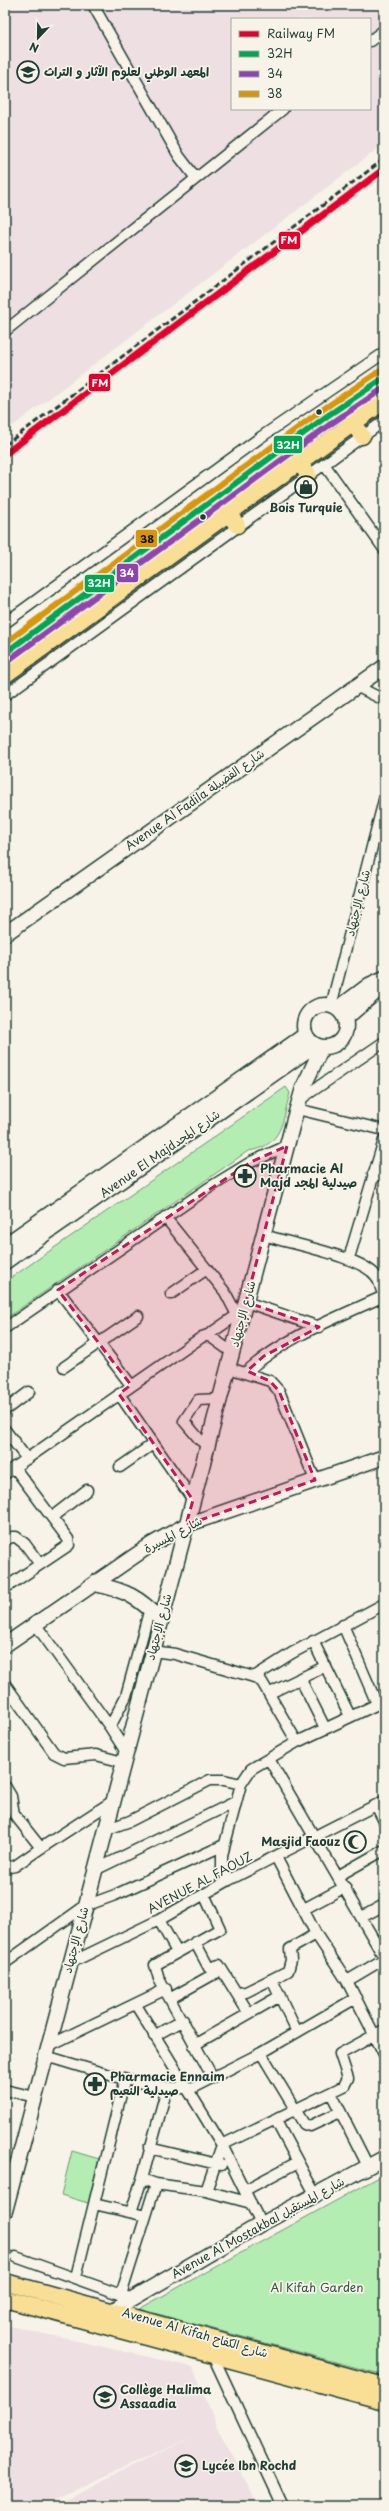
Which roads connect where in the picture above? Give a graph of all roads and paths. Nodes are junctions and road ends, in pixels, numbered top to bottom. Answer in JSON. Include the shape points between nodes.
{"nodes":[{"id":1,"x":92,"y":5,"type":"edge"},
{"id":2,"x":384,"y":30,"type":"edge"},
{"id":3,"x":371,"y":40,"type":"edge"},
{"id":4,"x":281,"y":110,"type":"edge"},
{"id":5,"x":195,"y":177,"type":"junction"},
{"id":6,"x":5,"y":331,"type":"edge"},
{"id":7,"x":384,"y":353,"type":"edge"},
{"id":8,"x":384,"y":378,"type":"edge"},
{"id":9,"x":383,"y":405,"type":"edge"},
{"id":10,"x":384,"y":421,"type":"edge"},
{"id":11,"x":358,"y":430,"type":"junction"},
{"id":12,"x":298,"y":461,"type":"junction"},
{"id":13,"x":324,"y":464,"type":"junction"},
{"id":14,"x":308,"y":474,"type":"junction"},
{"id":15,"x":233,"y":519,"type":"junction"},
{"id":16,"x":384,"y":549,"type":"edge"},
{"id":17,"x":5,"y":623,"type":"edge"},
{"id":18,"x":5,"y":653,"type":"edge"},
{"id":19,"x":384,"y":667,"type":"edge"},
{"id":20,"x":5,"y":675,"type":"edge"},
{"id":21,"x":356,"y":686,"type":"junction"},
{"id":22,"x":5,"y":695,"type":"edge"},
{"id":23,"x":384,"y":700,"type":"edge"},
{"id":24,"x":384,"y":800,"type":"edge"},
{"id":25,"x":5,"y":934,"type":"edge"},
{"id":26,"x":384,"y":978,"type":"edge"},
{"id":27,"x":384,"y":982,"type":"edge"},
{"id":28,"x":338,"y":1011,"type":"junction"},
{"id":29,"x":314,"y":1042,"type":"junction"},
{"id":30,"x":384,"y":1042,"type":"edge"},
{"id":31,"x":298,"y":1105,"type":"junction"},
{"id":32,"x":384,"y":1130,"type":"edge"},
{"id":33,"x":384,"y":1140,"type":"edge"},
{"id":34,"x":287,"y":1146,"type":"junction"},
{"id":35,"x":373,"y":1174,"type":"junction"},
{"id":36,"x":384,"y":1176,"type":"edge"},
{"id":37,"x":165,"y":1217,"type":"junction"},
{"id":38,"x":264,"y":1235,"type":"junction"},
{"id":39,"x":5,"y":1245,"type":"edge"},
{"id":40,"x":349,"y":1258,"type":"junction"},
{"id":41,"x":5,"y":1262,"type":"edge"},
{"id":42,"x":207,"y":1269,"type":"junction"},
{"id":43,"x":380,"y":1274,"type":"edge"},
{"id":44,"x":58,"y":1290,"type":"junction"},
{"id":45,"x":171,"y":1294,"type":"dead end"},
{"id":46,"x":384,"y":1296,"type":"edge"},
{"id":47,"x":242,"y":1311,"type":"junction"},
{"id":48,"x":138,"y":1316,"type":"dead end"},
{"id":49,"x":319,"y":1326,"type":"junction"},
{"id":50,"x":5,"y":1328,"type":"edge"},
{"id":51,"x":208,"y":1335,"type":"junction"},
{"id":52,"x":98,"y":1343,"type":"junction"},
{"id":53,"x":233,"y":1353,"type":"junction"},
{"id":54,"x":64,"y":1367,"type":"dead end"},
{"id":55,"x":229,"y":1368,"type":"junction"},
{"id":56,"x":246,"y":1372,"type":"junction"},
{"id":57,"x":131,"y":1385,"type":"junction"},
{"id":58,"x":29,"y":1392,"type":"dead end"},
{"id":59,"x":118,"y":1394,"type":"junction"},
{"id":60,"x":221,"y":1399,"type":"junction"},
{"id":61,"x":5,"y":1410,"type":"edge"},
{"id":62,"x":5,"y":1430,"type":"edge"},
{"id":63,"x":153,"y":1444,"type":"junction"},
{"id":64,"x":208,"y":1446,"type":"junction"},
{"id":65,"x":384,"y":1457,"type":"edge"},
{"id":66,"x":27,"y":1459,"type":"junction"},
{"id":67,"x":120,"y":1467,"type":"dead end"},
{"id":68,"x":14,"y":1468,"type":"junction"},
{"id":69,"x":5,"y":1474,"type":"edge"},
{"id":70,"x":315,"y":1480,"type":"junction"},
{"id":71,"x":87,"y":1490,"type":"dead end"},
{"id":72,"x":193,"y":1500,"type":"junction"},
{"id":73,"x":52,"y":1517,"type":"junction"},
{"id":74,"x":186,"y":1525,"type":"junction"},
{"id":75,"x":5,"y":1540,"type":"edge"},
{"id":76,"x":39,"y":1563,"type":"junction"},
{"id":77,"x":94,"y":1584,"type":"junction"},
{"id":78,"x":5,"y":1588,"type":"edge"},
{"id":79,"x":384,"y":1604,"type":"edge"},
{"id":80,"x":150,"y":1608,"type":"junction"},
{"id":81,"x":161,"y":1620,"type":"junction"},
{"id":82,"x":344,"y":1624,"type":"junction"},
{"id":83,"x":36,"y":1625,"type":"junction"},
{"id":84,"x":313,"y":1641,"type":"junction"},
{"id":85,"x":5,"y":1645,"type":"edge"},
{"id":86,"x":153,"y":1652,"type":"junction"},
{"id":87,"x":326,"y":1666,"type":"junction"},
{"id":88,"x":254,"y":1677,"type":"junction"},
{"id":89,"x":300,"y":1678,"type":"junction"},
{"id":90,"x":5,"y":1684,"type":"edge"},
{"id":91,"x":270,"y":1693,"type":"junction"},
{"id":92,"x":381,"y":1702,"type":"edge"},
{"id":93,"x":350,"y":1716,"type":"junction"},
{"id":94,"x":110,"y":1727,"type":"junction"},
{"id":95,"x":325,"y":1728,"type":"junction"},
{"id":96,"x":297,"y":1742,"type":"junction"},
{"id":97,"x":125,"y":1757,"type":"junction"},
{"id":98,"x":269,"y":1759,"type":"junction"},
{"id":99,"x":241,"y":1784,"type":"junction"},
{"id":100,"x":5,"y":1786,"type":"edge"},
{"id":101,"x":113,"y":1801,"type":"junction"},
{"id":102,"x":236,"y":1802,"type":"junction"},
{"id":103,"x":380,"y":1803,"type":"edge"},
{"id":104,"x":384,"y":1821,"type":"edge"},
{"id":105,"x":105,"y":1830,"type":"junction"},
{"id":106,"x":315,"y":1837,"type":"junction"},
{"id":107,"x":224,"y":1845,"type":"junction"},
{"id":108,"x":42,"y":1848,"type":"junction"},
{"id":109,"x":384,"y":1850,"type":"edge"},
{"id":110,"x":276,"y":1857,"type":"junction"},
{"id":111,"x":5,"y":1868,"type":"edge"},
{"id":112,"x":95,"y":1870,"type":"junction"},
{"id":113,"x":338,"y":1876,"type":"junction"},
{"id":114,"x":229,"y":1880,"type":"junction"},
{"id":115,"x":345,"y":1886,"type":"junction"},
{"id":116,"x":204,"y":1894,"type":"junction"},
{"id":117,"x":384,"y":1904,"type":"edge"},
{"id":118,"x":85,"y":1906,"type":"junction"},
{"id":119,"x":304,"y":1909,"type":"junction"},
{"id":120,"x":362,"y":1916,"type":"junction"},
{"id":121,"x":159,"y":1920,"type":"junction"},
{"id":122,"x":316,"y":1934,"type":"junction"},
{"id":123,"x":195,"y":1942,"type":"junction"},
{"id":124,"x":177,"y":1952,"type":"junction"},
{"id":125,"x":384,"y":1958,"type":"edge"},
{"id":126,"x":5,"y":1963,"type":"edge"},
{"id":127,"x":70,"y":1963,"type":"junction"},
{"id":128,"x":222,"y":1969,"type":"junction"},
{"id":129,"x":272,"y":1980,"type":"junction"},
{"id":130,"x":348,"y":1981,"type":"junction"},
{"id":131,"x":166,"y":1989,"type":"junction"},
{"id":132,"x":237,"y":1993,"type":"junction"},
{"id":133,"x":280,"y":1996,"type":"junction"},
{"id":134,"x":171,"y":1998,"type":"junction"},
{"id":135,"x":356,"y":1998,"type":"junction"},
{"id":136,"x":136,"y":2005,"type":"junction"},
{"id":137,"x":248,"y":2012,"type":"junction"},
{"id":138,"x":183,"y":2020,"type":"junction"},
{"id":139,"x":384,"y":2030,"type":"edge"},
{"id":140,"x":297,"y":2032,"type":"junction"},
{"id":141,"x":374,"y":2034,"type":"junction"},
{"id":142,"x":154,"y":2036,"type":"junction"},
{"id":143,"x":194,"y":2045,"type":"junction"},
{"id":144,"x":47,"y":2051,"type":"junction"},
{"id":145,"x":261,"y":2053,"type":"junction"},
{"id":146,"x":384,"y":2054,"type":"edge"},
{"id":147,"x":125,"y":2078,"type":"junction"},
{"id":148,"x":213,"y":2078,"type":"junction"},
{"id":149,"x":167,"y":2088,"type":"junction"},
{"id":150,"x":186,"y":2089,"type":"junction"},
{"id":151,"x":5,"y":2090,"type":"edge"},
{"id":152,"x":331,"y":2093,"type":"junction"},
{"id":153,"x":35,"y":2097,"type":"junction"},
{"id":154,"x":295,"y":2109,"type":"junction"},
{"id":155,"x":340,"y":2112,"type":"junction"},
{"id":156,"x":275,"y":2119,"type":"junction"},
{"id":157,"x":222,"y":2145,"type":"junction"},
{"id":158,"x":149,"y":2148,"type":"junction"},
{"id":159,"x":298,"y":2162,"type":"junction"},
{"id":160,"x":379,"y":2162,"type":"edge"},
{"id":161,"x":215,"y":2164,"type":"junction"},
{"id":162,"x":232,"y":2166,"type":"junction"},
{"id":163,"x":142,"y":2179,"type":"junction"},
{"id":164,"x":156,"y":2184,"type":"junction"},
{"id":165,"x":245,"y":2190,"type":"junction"},
{"id":166,"x":206,"y":2191,"type":"junction"},
{"id":167,"x":315,"y":2194,"type":"junction"},
{"id":168,"x":251,"y":2203,"type":"junction"},
{"id":169,"x":94,"y":2204,"type":"junction"},
{"id":170,"x":5,"y":2211,"type":"edge"},
{"id":171,"x":131,"y":2212,"type":"junction"},
{"id":172,"x":146,"y":2216,"type":"junction"},
{"id":173,"x":261,"y":2224,"type":"junction"},
{"id":174,"x":16,"y":2258,"type":"dead end"},
{"id":175,"x":76,"y":2277,"type":"junction"},
{"id":176,"x":5,"y":2282,"type":"edge"},
{"id":177,"x":127,"y":2297,"type":"junction"},
{"id":178,"x":5,"y":2298,"type":"edge"},
{"id":179,"x":113,"y":2310,"type":"junction"},
{"id":180,"x":138,"y":2318,"type":"junction"},
{"id":181,"x":213,"y":2356,"type":"junction"},
{"id":182,"x":384,"y":2386,"type":"edge"},
{"id":183,"x":384,"y":2401,"type":"edge"},
{"id":184,"x":283,"y":2506,"type":"edge"}],
"edges":[{"from":1,"to":5,"type":"street","via":[[179,156]]},
{"from":2,"to":3,"type":"street"},
{"from":4,"to":5,"type":"street"},
{"from":5,"to":6,"type":"street"},
{"from":7,"to":17,"type":"street","via":[[261,436]]},
{"from":8,"to":18,"type":"main road","via":[[327,416]]},
{"from":9,"to":11,"type":"main road"},
{"from":10,"to":11,"type":"street"},
{"from":11,"to":12,"type":"main road"},
{"from":11,"to":13,"type":"street"},
{"from":12,"to":14,"type":"main road"},
{"from":12,"to":15,"type":"main road"},
{"from":13,"to":14,"type":"street"},
{"from":13,"to":16,"type":"street"},
{"from":14,"to":15,"type":"street"},
{"from":15,"to":20,"type":"main road"},
{"from":15,"to":22,"type":"street"},
{"from":19,"to":21,"type":"street","name":"Avenue Al Fadila شارع الفضيلة"},
{"from":21,"to":23,"type":"street"},
{"from":21,"to":25,"type":"street","name":"Avenue Al Fadila شارع الفضيلة"},
{"from":24,"to":28,"type":"street","name":"شارع الإجتهاد"},
{"from":26,"to":28,"type":"street","via":[[369,985]]},
{"from":27,"to":28,"type":"street","via":[[375,993]]},
{"from":28,"to":29,"type":"street","via":[[345,1033],[341,1040],[329,1047]]},
{"from":28,"to":29,"type":"street","via":[[319,1006],[309,1012],[303,1027]]},
{"from":29,"to":31,"type":"street","name":"شارع الإجتهاد"},
{"from":29,"to":39,"type":"street","name":"Avenue El Majdشارع المجد"},
{"from":29,"to":41,"type":"street","name":"Avenue El Majdشارع المجد"},
{"from":30,"to":31,"type":"street"},
{"from":31,"to":32,"type":"street"},
{"from":31,"to":34,"type":"street","name":"شارع الإجتهاد"},
{"from":33,"to":35,"type":"street"},
{"from":34,"to":37,"type":"street","via":[[251,1162]]},
{"from":34,"to":38,"type":"street","name":"شارع الإجتهاد"},
{"from":35,"to":36,"type":"street"},
{"from":35,"to":40,"type":"street"},
{"from":37,"to":42,"type":"street"},
{"from":37,"to":44,"type":"street"},
{"from":38,"to":40,"type":"street"},
{"from":38,"to":47,"type":"street","name":"شارع الإجتهاد"},
{"from":40,"to":43,"type":"street"},
{"from":42,"to":45,"type":"street"},
{"from":42,"to":47,"type":"street"},
{"from":43,"to":46,"type":"street"},
{"from":44,"to":50,"type":"street"},
{"from":44,"to":52,"type":"street"},
{"from":46,"to":49,"type":"street"},
{"from":47,"to":49,"type":"street"},
{"from":47,"to":51,"type":"street"},
{"from":47,"to":53,"type":"street","name":"شارع الإجتهاد"},
{"from":48,"to":52,"type":"street"},
{"from":49,"to":56,"type":"street","via":[[264,1356]]},
{"from":51,"to":53,"type":"street"},
{"from":51,"to":57,"type":"street","via":[[198,1339]]},
{"from":52,"to":54,"type":"street"},
{"from":52,"to":57,"type":"street"},
{"from":53,"to":55,"type":"street","name":"شارع الإجتهاد"},
{"from":55,"to":56,"type":"street"},
{"from":55,"to":60,"type":"street","name":"شارع الإجتهاد"},
{"from":56,"to":70,"type":"street","via":[[270,1381],[279,1391]]},
{"from":57,"to":59,"type":"street"},
{"from":58,"to":61,"type":"street"},
{"from":59,"to":63,"type":"street"},
{"from":59,"to":66,"type":"street"},
{"from":60,"to":64,"type":"street","name":"شارع الإجتهاد"},
{"from":60,"to":64,"type":"street","via":[[198,1400],[184,1421]]},
{"from":62,"to":66,"type":"street"},
{"from":63,"to":67,"type":"street"},
{"from":63,"to":72,"type":"street"},
{"from":64,"to":72,"type":"street","name":"شارع الإجتهاد"},
{"from":65,"to":70,"type":"street","name":"شارع المسيرة"},
{"from":66,"to":68,"type":"street"},
{"from":68,"to":69,"type":"street"},
{"from":68,"to":73,"type":"street"},
{"from":70,"to":74,"type":"street","name":"شارع المسيرة"},
{"from":71,"to":73,"type":"street"},
{"from":72,"to":74,"type":"street","name":"شارع الإجتهاد"},
{"from":73,"to":76,"type":"street","via":[[68,1539],[69,1545]]},
{"from":74,"to":77,"type":"street","name":"شارع المسيرة","via":[[152,1544]]},
{"from":74,"to":81,"type":"street","name":"شارع الإجتهاد"},
{"from":75,"to":76,"type":"street","via":[[14,1537],[19,1539]]},
{"from":76,"to":78,"type":"street"},
{"from":77,"to":80,"type":"street","via":[[131,1594]]},
{"from":77,"to":83,"type":"street","name":"شارع المسيرة"},
{"from":79,"to":82,"type":"street"},
{"from":80,"to":81,"type":"street"},
{"from":80,"to":94,"type":"street","via":[[126,1696]]},
{"from":81,"to":86,"type":"street","name":"شارع الإجتهاد"},
{"from":82,"to":84,"type":"street"},
{"from":82,"to":92,"type":"street"},
{"from":83,"to":85,"type":"street","name":"شارع المسيرة"},
{"from":83,"to":94,"type":"street"},
{"from":84,"to":87,"type":"street"},
{"from":84,"to":88,"type":"street"},
{"from":86,"to":88,"type":"street","via":[[175,1654]]},
{"from":86,"to":97,"type":"street","name":"شارع الإجتهاد"},
{"from":87,"to":89,"type":"street"},
{"from":87,"to":93,"type":"street"},
{"from":88,"to":91,"type":"street","via":[[262,1682]]},
{"from":89,"to":91,"type":"street"},
{"from":89,"to":95,"type":"street"},
{"from":90,"to":97,"type":"street","via":[[54,1753],[64,1758],[96,1755]]},
{"from":91,"to":96,"type":"street"},
{"from":92,"to":93,"type":"street"},
{"from":93,"to":95,"type":"street"},
{"from":94,"to":97,"type":"street"},
{"from":95,"to":96,"type":"street"},
{"from":96,"to":98,"type":"street"},
{"from":97,"to":101,"type":"street","name":"شارع الإجتهاد"},
{"from":98,"to":99,"type":"street","via":[[250,1769]]},
{"from":98,"to":106,"type":"street"},
{"from":99,"to":102,"type":"street"},
{"from":99,"to":105,"type":"street","via":[[210,1780],[130,1821]]},
{"from":100,"to":108,"type":"street","via":[[11,1796],[14,1814]]},
{"from":101,"to":105,"type":"street","name":"شارع الإجتهاد"},
{"from":101,"to":108,"type":"street"},
{"from":102,"to":107,"type":"street"},
{"from":102,"to":112,"type":"street"},
{"from":103,"to":104,"type":"street"},
{"from":103,"to":106,"type":"street","name":"AVENUE AL FAOUZ"},
{"from":105,"to":112,"type":"street","name":"شارع الإجتهاد"},
{"from":106,"to":110,"type":"street","name":"AVENUE AL FAOUZ"},
{"from":106,"to":113,"type":"street"},
{"from":107,"to":114,"type":"street","via":[[221,1864]]},
{"from":107,"to":118,"type":"street"},
{"from":108,"to":111,"type":"street","via":[[15,1866]]},
{"from":109,"to":113,"type":"street"},
{"from":110,"to":114,"type":"street","name":"AVENUE AL FAOUZ"},
{"from":110,"to":119,"type":"street"},
{"from":112,"to":118,"type":"street","name":"شارع الإجتهاد"},
{"from":113,"to":115,"type":"street"},
{"from":114,"to":116,"type":"street","name":"AVENUE AL FAOUZ"},
{"from":115,"to":119,"type":"street"},
{"from":115,"to":120,"type":"street"},
{"from":116,"to":121,"type":"street","name":"AVENUE AL FAOUZ"},
{"from":116,"to":123,"type":"street","via":[[220,1929]]},
{"from":117,"to":120,"type":"street"},
{"from":118,"to":126,"type":"street"},
{"from":118,"to":127,"type":"street","name":"شارع الإجتهاد"},
{"from":119,"to":122,"type":"street"},
{"from":120,"to":125,"type":"street"},
{"from":121,"to":124,"type":"street"},
{"from":121,"to":127,"type":"street","name":"AVENUE AL FAOUZ"},
{"from":122,"to":129,"type":"street","via":[[290,1949],[292,1960],[288,1971]]},
{"from":122,"to":130,"type":"street"},
{"from":123,"to":124,"type":"street"},
{"from":123,"to":128,"type":"street","via":[[208,1967],[211,1969],[219,1965]]},
{"from":124,"to":131,"type":"street","via":[[155,1965],[159,1979]]},
{"from":125,"to":130,"type":"street"},
{"from":127,"to":144,"type":"street","name":"شارع الإجتهاد"},
{"from":128,"to":132,"type":"street"},
{"from":128,"to":134,"type":"street"},
{"from":129,"to":132,"type":"street","via":[[246,1992]]},
{"from":129,"to":133,"type":"street"},
{"from":130,"to":135,"type":"street"},
{"from":131,"to":134,"type":"street"},
{"from":131,"to":136,"type":"street"},
{"from":132,"to":137,"type":"street"},
{"from":133,"to":137,"type":"street"},
{"from":133,"to":140,"type":"street"},
{"from":134,"to":138,"type":"street"},
{"from":135,"to":140,"type":"street"},
{"from":135,"to":141,"type":"street"},
{"from":136,"to":142,"type":"street"},
{"from":136,"to":144,"type":"street"},
{"from":137,"to":143,"type":"street"},
{"from":138,"to":142,"type":"street"},
{"from":138,"to":143,"type":"street"},
{"from":139,"to":141,"type":"street"},
{"from":140,"to":145,"type":"street"},
{"from":141,"to":146,"type":"street"},
{"from":141,"to":152,"type":"street","via":[[340,2054],[348,2072],[348,2082]]},
{"from":142,"to":150,"type":"street"},
{"from":143,"to":148,"type":"street"},
{"from":144,"to":147,"type":"street"},
{"from":144,"to":153,"type":"street","name":"شارع الإجتهاد"},
{"from":145,"to":148,"type":"street"},
{"from":145,"to":154,"type":"street"},
{"from":147,"to":149,"type":"street"},
{"from":147,"to":169,"type":"street"},
{"from":148,"to":150,"type":"street","via":[[194,2088]]},
{"from":149,"to":150,"type":"street"},
{"from":149,"to":158,"type":"street"},
{"from":150,"to":157,"type":"street"},
{"from":151,"to":153,"type":"street"},
{"from":152,"to":154,"type":"street"},
{"from":152,"to":155,"type":"street"},
{"from":153,"to":170,"type":"street","name":"شارع الإجتهاد"},
{"from":154,"to":155,"type":"street","via":[[307,2126]]},
{"from":154,"to":156,"type":"street"},
{"from":155,"to":160,"type":"street"},
{"from":156,"to":157,"type":"street"},
{"from":156,"to":159,"type":"street"},
{"from":157,"to":161,"type":"street"},
{"from":157,"to":162,"type":"street"},
{"from":158,"to":161,"type":"street"},
{"from":158,"to":163,"type":"street"},
{"from":159,"to":165,"type":"street"},
{"from":159,"to":167,"type":"street"},
{"from":160,"to":167,"type":"street","name":"Avenue Al Mostakbal شارع المستقبل"},
{"from":161,"to":162,"type":"street"},
{"from":161,"to":166,"type":"street"},
{"from":162,"to":165,"type":"street"},
{"from":163,"to":164,"type":"street"},
{"from":163,"to":171,"type":"street"},
{"from":164,"to":166,"type":"street"},
{"from":164,"to":172,"type":"street"},
{"from":165,"to":168,"type":"street"},
{"from":166,"to":168,"type":"street"},
{"from":167,"to":173,"type":"street","name":"Avenue Al Mostakbal شارع المستقبل"},
{"from":168,"to":173,"type":"street"},
{"from":169,"to":171,"type":"street"},
{"from":169,"to":175,"type":"street"},
{"from":171,"to":172,"type":"street"},
{"from":172,"to":177,"type":"street"},
{"from":173,"to":177,"type":"street","name":"Avenue Al Mostakbal شارع المستقبل"},
{"from":174,"to":175,"type":"street"},
{"from":175,"to":177,"type":"street"},
{"from":176,"to":179,"type":"main road","name":"Avenue Al Kifah شارع الكفاح"},
{"from":177,"to":179,"type":"street","name":"Avenue Al Mostakbal شارع المستقبل"},
{"from":177,"to":180,"type":"street"},
{"from":178,"to":181,"type":"main road","name":"Avenue Al Kifah شارع الكفاح"},
{"from":179,"to":180,"type":"main road","name":"Avenue Al Kifah شارع الكفاح"},
{"from":180,"to":182,"type":"main road","name":"Avenue Al Kifah شارع الكفاح"},
{"from":181,"to":183,"type":"main road","name":"Avenue Al Kifah شارع الكفاح"},
{"from":181,"to":184,"type":"street"}]}
